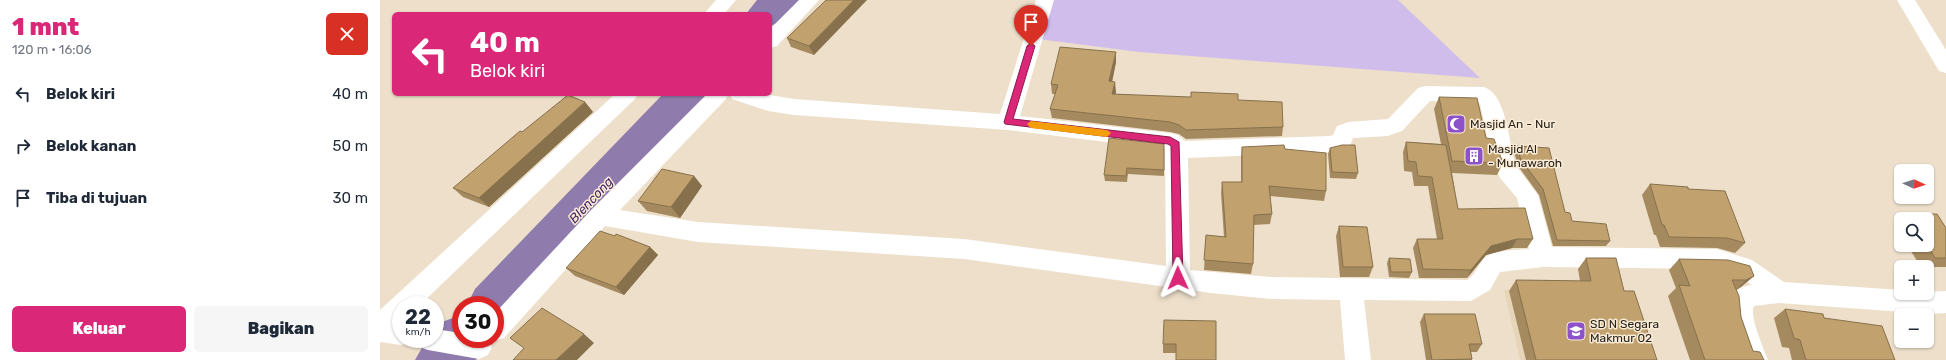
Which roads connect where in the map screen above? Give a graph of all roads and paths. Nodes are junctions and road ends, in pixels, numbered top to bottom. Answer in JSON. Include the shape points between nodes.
{"nodes":[{"id":1,"x":727,"y":0,"type":"edge"},
{"id":2,"x":810,"y":0,"type":"edge"},
{"id":3,"x":1045,"y":0,"type":"edge"},
{"id":4,"x":1906,"y":0,"type":"edge"},
{"id":5,"x":714,"y":12,"type":"edge"},
{"id":6,"x":772,"y":39,"type":"edge"},
{"id":7,"x":1946,"y":66,"type":"edge"},
{"id":8,"x":626,"y":96,"type":"edge"},
{"id":9,"x":718,"y":96,"type":"edge"},
{"id":10,"x":745,"y":96,"type":"edge"},
{"id":11,"x":1008,"y":122,"type":"junction"},
{"id":12,"x":1176,"y":150,"type":"junction"},
{"id":13,"x":600,"y":216,"type":"junction"},
{"id":14,"x":1543,"y":257,"type":"junction"},
{"id":15,"x":1178,"y":278,"type":"junction"},
{"id":16,"x":1351,"y":289,"type":"junction"},
{"id":17,"x":1779,"y":292,"type":"junction"},
{"id":18,"x":413,"y":296,"type":"edge"},
{"id":19,"x":1946,"y":302,"type":"edge"},
{"id":20,"x":504,"y":319,"type":"edge"},
{"id":21,"x":1358,"y":360,"type":"edge"},
{"id":22,"x":1755,"y":360,"type":"edge"}],
"edges":[{"from":1,"to":5,"type":"street"},
{"from":2,"to":6,"type":"street"},
{"from":3,"to":11,"type":"street"},
{"from":4,"to":7,"type":"street"},
{"from":8,"to":18,"type":"street"},
{"from":9,"to":13,"type":"street"},
{"from":10,"to":11,"type":"street","via":[[794,107]]},
{"from":11,"to":12,"type":"street","via":[[1170,141],[1176,144]]},
{"from":12,"to":14,"type":"street","via":[[1330,144],[1342,140],[1344,132],[1348,130],[1388,128],[1395,125],[1428,92],[1484,95],[1490,102],[1508,172],[1527,195]]},
{"from":12,"to":15,"type":"street"},
{"from":13,"to":15,"type":"street","via":[[698,232],[964,249]]},
{"from":13,"to":20,"type":"street"},
{"from":14,"to":16,"type":"street","via":[[1495,262],[1482,283],[1471,290]]},
{"from":14,"to":17,"type":"street","via":[[1717,259],[1737,263],[1752,270]]},
{"from":15,"to":16,"type":"street","via":[[1271,288]]},
{"from":16,"to":21,"type":"street"},
{"from":17,"to":19,"type":"street"},
{"from":17,"to":22,"type":"street","via":[[1748,296],[1742,301],[1742,322]]}]}
